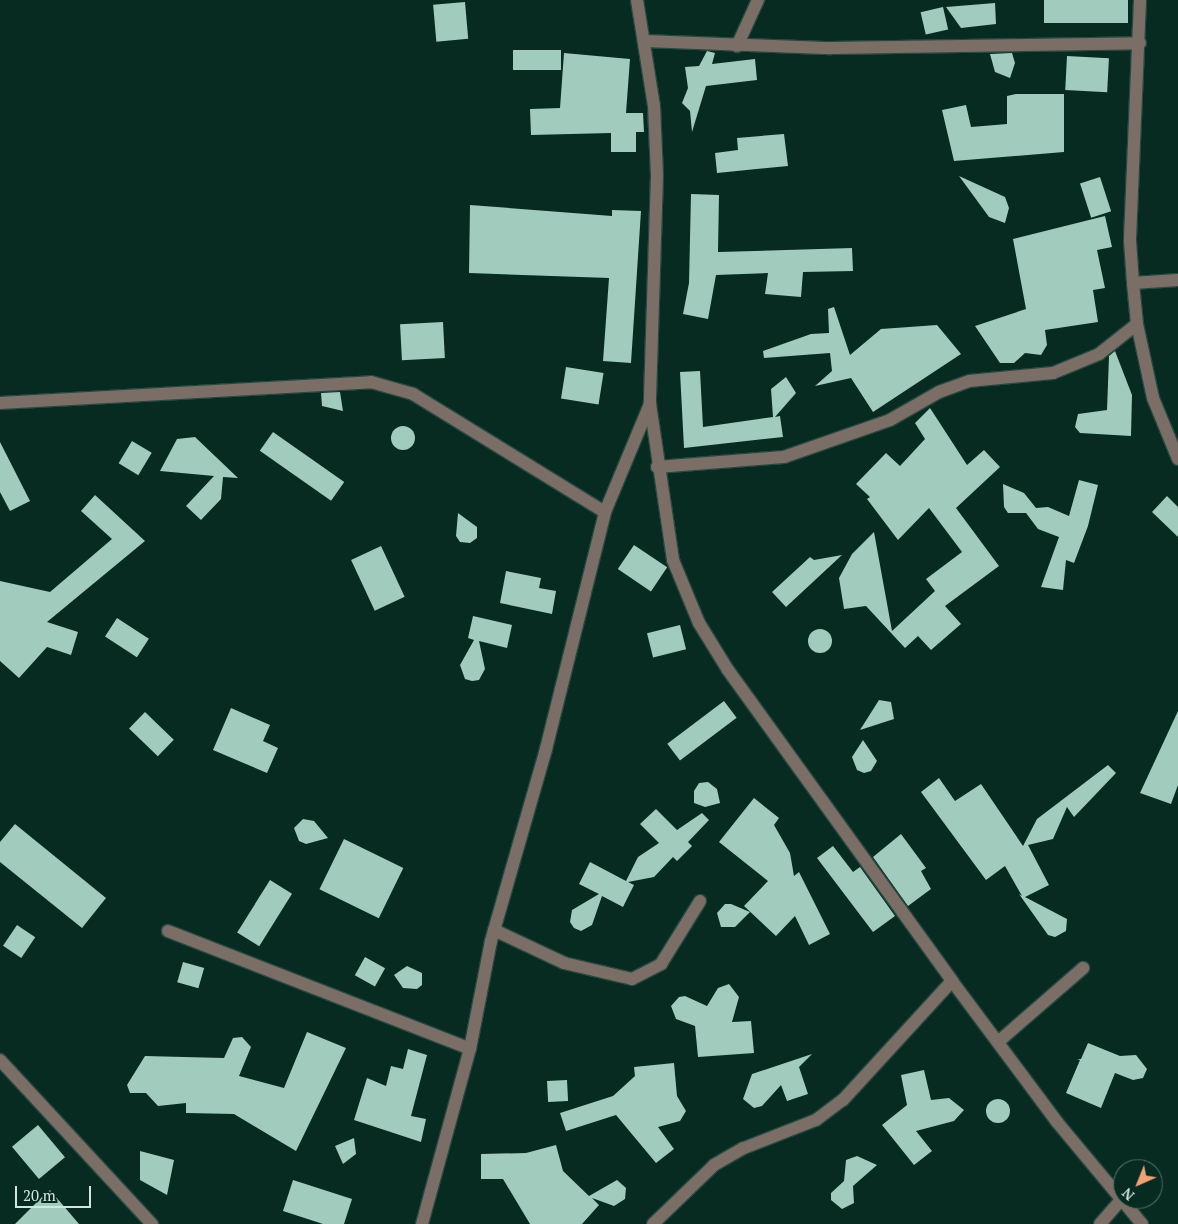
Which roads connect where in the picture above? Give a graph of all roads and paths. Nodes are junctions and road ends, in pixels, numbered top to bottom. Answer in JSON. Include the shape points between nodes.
{"nodes":[{"id":1,"x":637,"y":0,"type":"edge"},
{"id":2,"x":758,"y":0,"type":"edge"},
{"id":3,"x":1140,"y":0,"type":"edge"},
{"id":4,"x":645,"y":41,"type":"junction"},
{"id":5,"x":1140,"y":43,"type":"junction"},
{"id":6,"x":737,"y":46,"type":"junction"},
{"id":7,"x":1178,"y":280,"type":"edge"},
{"id":8,"x":1133,"y":283,"type":"junction"},
{"id":9,"x":1137,"y":324,"type":"junction"},
{"id":10,"x":0,"y":403,"type":"edge"},
{"id":11,"x":650,"y":404,"type":"junction"},
{"id":12,"x":1178,"y":459,"type":"edge"},
{"id":13,"x":657,"y":467,"type":"junction"},
{"id":14,"x":605,"y":512,"type":"junction"},
{"id":15,"x":700,"y":901,"type":"dead end"},
{"id":16,"x":494,"y":930,"type":"junction"},
{"id":17,"x":168,"y":931,"type":"dead end"},
{"id":18,"x":1082,"y":968,"type":"dead end"},
{"id":19,"x":952,"y":981,"type":"junction"},
{"id":20,"x":998,"y":1042,"type":"junction"},
{"id":21,"x":470,"y":1048,"type":"junction"},
{"id":22,"x":0,"y":1060,"type":"edge"},
{"id":23,"x":1113,"y":1188,"type":"edge"},
{"id":24,"x":1113,"y":1209,"type":"edge"},
{"id":25,"x":1130,"y":1209,"type":"edge"},
{"id":26,"x":152,"y":1224,"type":"edge"},
{"id":27,"x":422,"y":1224,"type":"edge"},
{"id":28,"x":653,"y":1224,"type":"edge"},
{"id":29,"x":1100,"y":1224,"type":"edge"},
{"id":30,"x":1142,"y":1224,"type":"edge"}],
"edges":[{"from":1,"to":4,"type":"street"},
{"from":2,"to":6,"type":"street"},
{"from":3,"to":5,"type":"street"},
{"from":4,"to":6,"type":"street"},
{"from":4,"to":11,"type":"street","via":[[657,176]]},
{"from":5,"to":6,"type":"street"},
{"from":5,"to":8,"type":"street","via":[[1130,241]]},
{"from":7,"to":8,"type":"street"},
{"from":8,"to":9,"type":"street"},
{"from":9,"to":12,"type":"street","via":[[1153,398]]},
{"from":9,"to":13,"type":"street","via":[[1099,354],[1053,373],[969,381],[939,392],[890,420],[784,457]]},
{"from":10,"to":14,"type":"street","via":[[371,382],[413,394]]},
{"from":11,"to":13,"type":"street"},
{"from":11,"to":14,"type":"street"},
{"from":13,"to":19,"type":"street","via":[[672,560],[699,623],[728,670]]},
{"from":14,"to":16,"type":"street","via":[[546,748]]},
{"from":15,"to":16,"type":"street","via":[[661,964],[632,979],[564,963]]},
{"from":16,"to":21,"type":"street"},
{"from":17,"to":21,"type":"street"},
{"from":18,"to":20,"type":"street"},
{"from":19,"to":20,"type":"street"},
{"from":19,"to":28,"type":"street","via":[[842,1100],[816,1120],[744,1148],[714,1165]]},
{"from":20,"to":23,"type":"street"},
{"from":21,"to":27,"type":"street"},
{"from":22,"to":26,"type":"street"},
{"from":24,"to":29,"type":"street"},
{"from":25,"to":30,"type":"street"}]}
